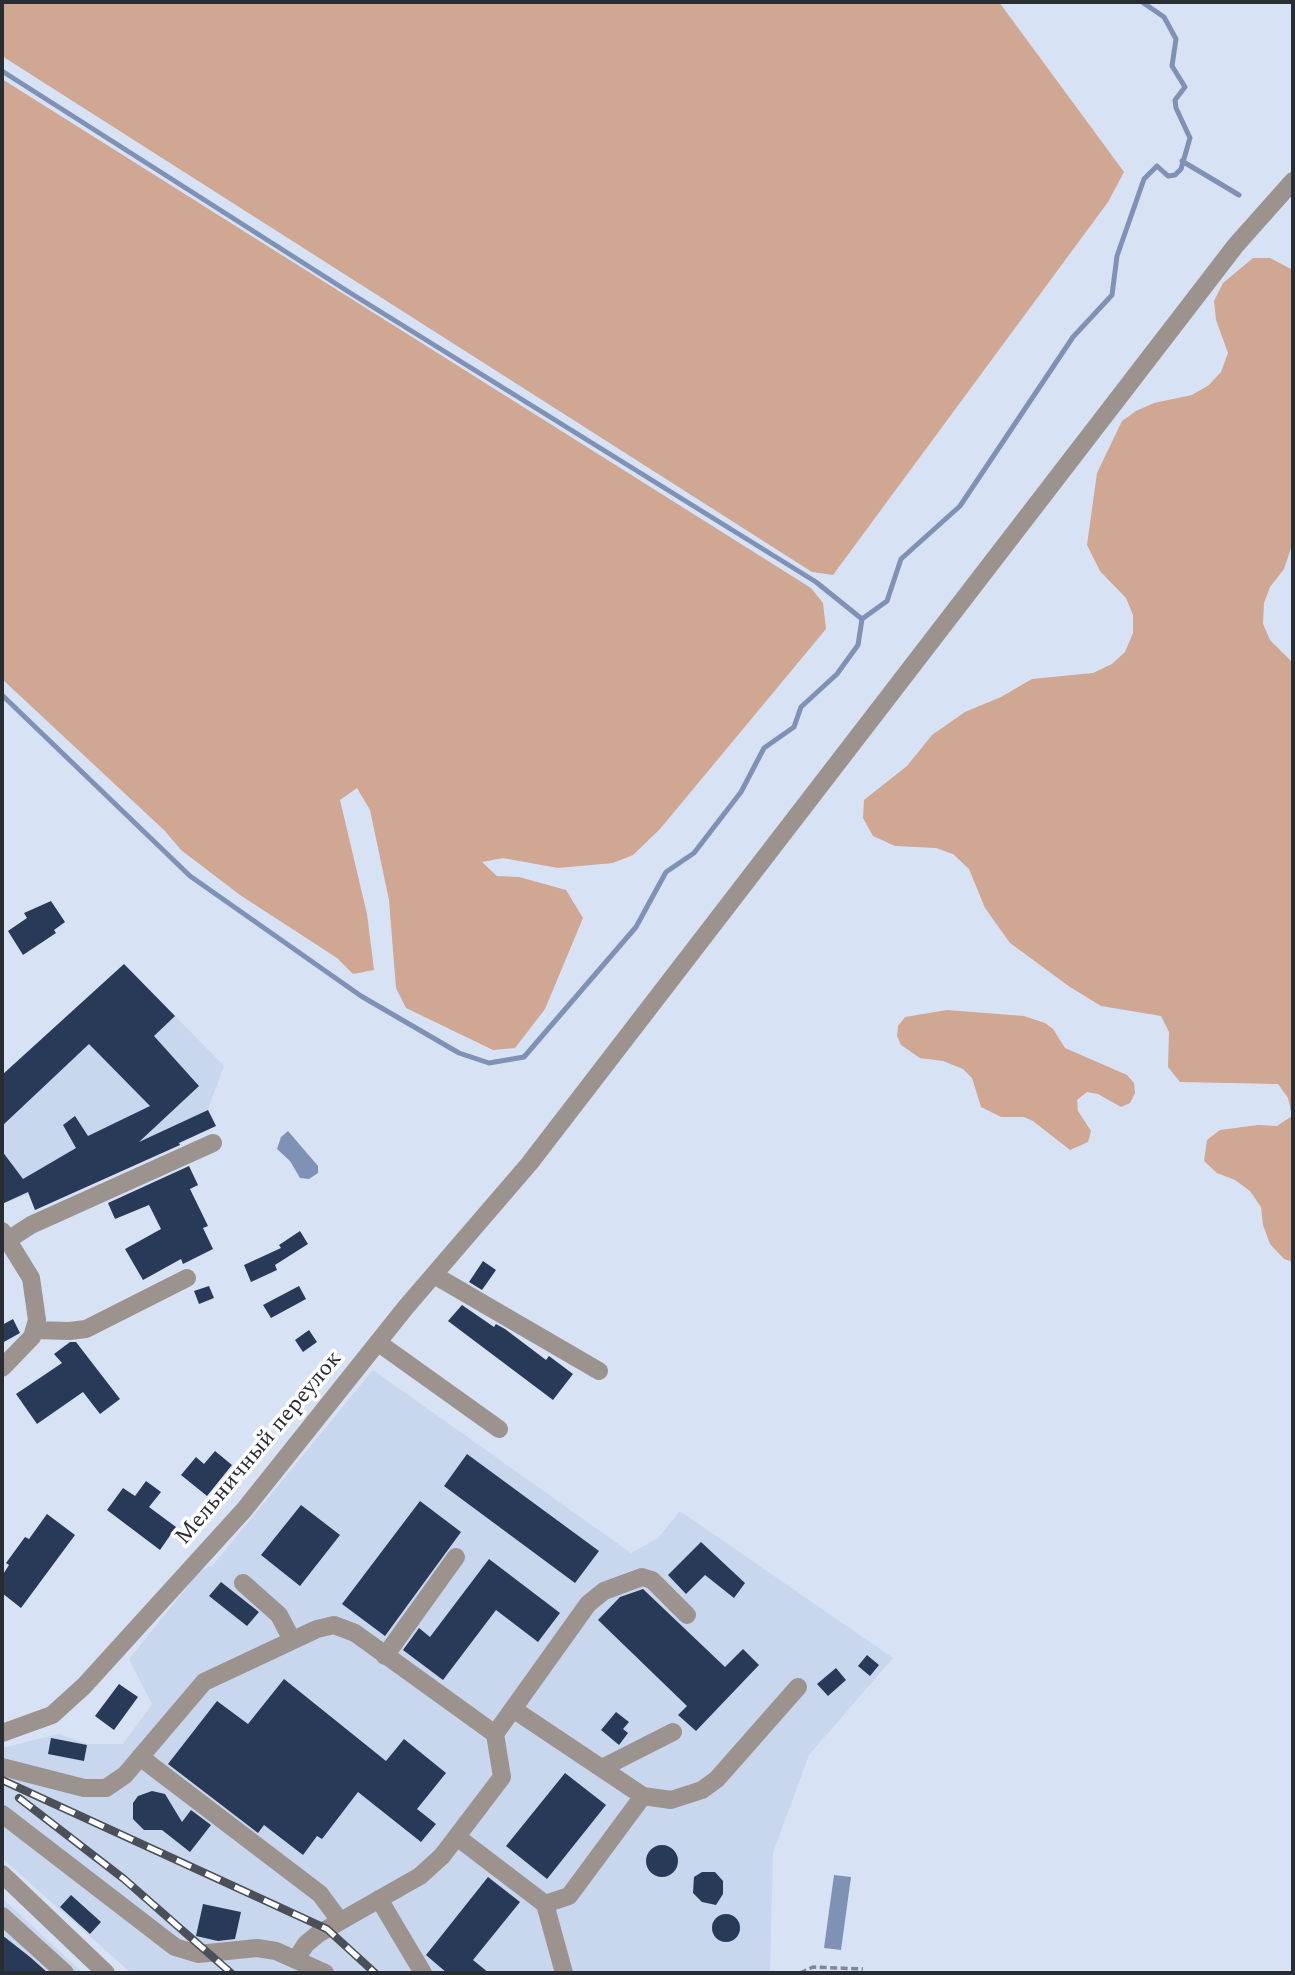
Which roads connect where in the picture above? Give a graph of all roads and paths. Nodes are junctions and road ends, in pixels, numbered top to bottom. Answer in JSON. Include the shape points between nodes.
{"nodes":[{"id":1,"x":1293,"y":181,"type":"edge"},
{"id":2,"x":213,"y":1143,"type":"dead end"},
{"id":3,"x":5,"y":1236,"type":"edge"},
{"id":4,"x":434,"y":1275,"type":"junction"},
{"id":5,"x":187,"y":1278,"type":"dead end"},
{"id":6,"x":34,"y":1330,"type":"junction"},
{"id":7,"x":380,"y":1344,"type":"junction"},
{"id":8,"x":2,"y":1368,"type":"edge"},
{"id":9,"x":599,"y":1371,"type":"dead end"},
{"id":10,"x":499,"y":1429,"type":"dead end"},
{"id":11,"x":456,"y":1557,"type":"dead end"},
{"id":12,"x":243,"y":1583,"type":"dead end"},
{"id":13,"x":687,"y":1615,"type":"dead end"},
{"id":14,"x":292,"y":1640,"type":"junction"},
{"id":15,"x":385,"y":1656,"type":"junction"},
{"id":16,"x":798,"y":1688,"type":"dead end"},
{"id":17,"x":513,"y":1709,"type":"junction"},
{"id":18,"x":3,"y":1729,"type":"edge"},
{"id":19,"x":673,"y":1732,"type":"dead end"},
{"id":20,"x":495,"y":1734,"type":"junction"},
{"id":21,"x":140,"y":1757,"type":"junction"},
{"id":22,"x":2,"y":1767,"type":"edge"},
{"id":23,"x":602,"y":1768,"type":"junction"},
{"id":24,"x":643,"y":1796,"type":"junction"},
{"id":25,"x":2,"y":1814,"type":"edge"},
{"id":26,"x":457,"y":1837,"type":"junction"},
{"id":27,"x":2,"y":1874,"type":"edge"},
{"id":28,"x":379,"y":1899,"type":"junction"},
{"id":29,"x":545,"y":1904,"type":"junction"},
{"id":30,"x":2,"y":1916,"type":"edge"},
{"id":31,"x":340,"y":1921,"type":"junction"},
{"id":32,"x":296,"y":1959,"type":"junction"},
{"id":33,"x":863,"y":1969,"type":"dead end"},
{"id":34,"x":99,"y":1971,"type":"edge"},
{"id":35,"x":65,"y":1973,"type":"edge"},
{"id":36,"x":325,"y":1973,"type":"edge"},
{"id":37,"x":423,"y":1973,"type":"edge"},
{"id":38,"x":564,"y":1973,"type":"edge"},
{"id":39,"x":800,"y":1973,"type":"edge"}],
"edges":[{"from":1,"to":4,"type":"street","name":"Мельничный переулок","via":[[1236,245],[529,1164]]},
{"from":2,"to":3,"type":"street"},
{"from":3,"to":6,"type":"street","via":[[31,1278],[37,1302]]},
{"from":4,"to":7,"type":"street","name":"Мельничный переулок"},
{"from":4,"to":9,"type":"street"},
{"from":5,"to":6,"type":"street","via":[[86,1329]]},
{"from":6,"to":8,"type":"street"},
{"from":7,"to":10,"type":"street"},
{"from":7,"to":18,"type":"street","name":"Мельничный переулок","via":[[244,1510],[84,1686],[52,1715]]},
{"from":11,"to":15,"type":"street"},
{"from":12,"to":14,"type":"street","via":[[279,1615]]},
{"from":13,"to":17,"type":"street","via":[[652,1580],[642,1577],[604,1591],[588,1604]]},
{"from":14,"to":15,"type":"street","via":[[334,1625],[355,1633]]},
{"from":14,"to":21,"type":"street","via":[[204,1682]]},
{"from":15,"to":20,"type":"street"},
{"from":16,"to":24,"type":"street","via":[[731,1765],[702,1790],[671,1800]]},
{"from":17,"to":20,"type":"street"},
{"from":17,"to":23,"type":"street"},
{"from":19,"to":23,"type":"street"},
{"from":20,"to":26,"type":"street","via":[[502,1777]]},
{"from":21,"to":22,"type":"street","via":[[116,1783],[95,1789]]},
{"from":21,"to":31,"type":"street","via":[[320,1894]]},
{"from":23,"to":24,"type":"street"},
{"from":24,"to":29,"type":"street","via":[[569,1896]]},
{"from":25,"to":32,"type":"street","via":[[175,1947],[198,1954],[257,1948]]},
{"from":26,"to":28,"type":"street","via":[[432,1867]]},
{"from":26,"to":29,"type":"street"},
{"from":27,"to":34,"type":"street"},
{"from":28,"to":31,"type":"street"},
{"from":28,"to":37,"type":"street"},
{"from":29,"to":38,"type":"street"},
{"from":30,"to":35,"type":"street"},
{"from":31,"to":32,"type":"street","via":[[311,1939]]},
{"from":32,"to":36,"type":"street"},
{"from":33,"to":39,"type":"path","via":[[813,1967]]}]}
